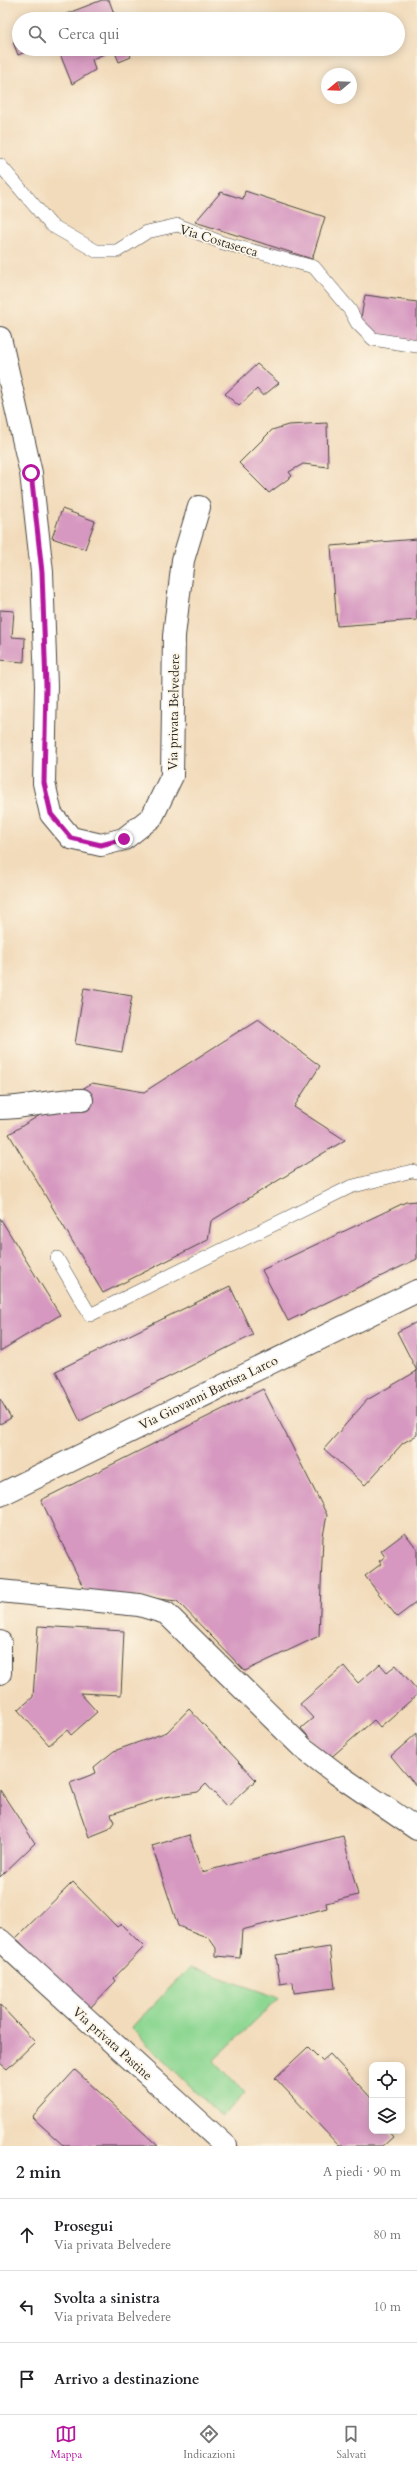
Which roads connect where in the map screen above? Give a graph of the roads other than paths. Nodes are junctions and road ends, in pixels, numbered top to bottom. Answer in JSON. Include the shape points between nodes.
{"nodes":[{"id":1,"x":0,"y":165,"type":"edge"},
{"id":2,"x":0,"y":338,"type":"edge"},
{"id":3,"x":417,"y":346,"type":"edge"},
{"id":4,"x":199,"y":507,"type":"dead end"},
{"id":5,"x":82,"y":1100,"type":"dead end"},
{"id":6,"x":0,"y":1108,"type":"edge"},
{"id":7,"x":417,"y":1172,"type":"edge"},
{"id":8,"x":57,"y":1258,"type":"dead end"},
{"id":9,"x":417,"y":1291,"type":"edge"},
{"id":10,"x":0,"y":1495,"type":"edge"},
{"id":11,"x":0,"y":1591,"type":"edge"},
{"id":12,"x":0,"y":1642,"type":"edge"},
{"id":13,"x":0,"y":1673,"type":"edge"},
{"id":14,"x":417,"y":1829,"type":"edge"},
{"id":15,"x":0,"y":1940,"type":"edge"},
{"id":16,"x":226,"y":2146,"type":"edge"}],
"edges":[{"from":1,"to":3,"type":"lane","name":"Via Costasecca","via":[[51,225],[96,251],[117,251],[147,232],[178,225],[223,243],[314,267],[373,340]]},
{"from":2,"to":4,"type":"street","name":"Via privata Belvedere","via":[[31,473],[42,572],[46,686],[44,783],[51,814],[71,838],[101,845],[124,839],[152,817],[172,776],[174,636],[183,560]]},
{"from":5,"to":6,"type":"street","via":[[66,1099],[24,1108]]},
{"from":7,"to":8,"type":"lane","via":[[412,1171],[350,1187],[90,1315]]},
{"from":9,"to":10,"type":"street","name":"Via Giovanni Battista Larco"},
{"from":11,"to":14,"type":"street","via":[[139,1605],[166,1613],[303,1748]]},
{"from":12,"to":13,"type":"street"},
{"from":15,"to":16,"type":"street","name":"Via privata Pastine"}]}
